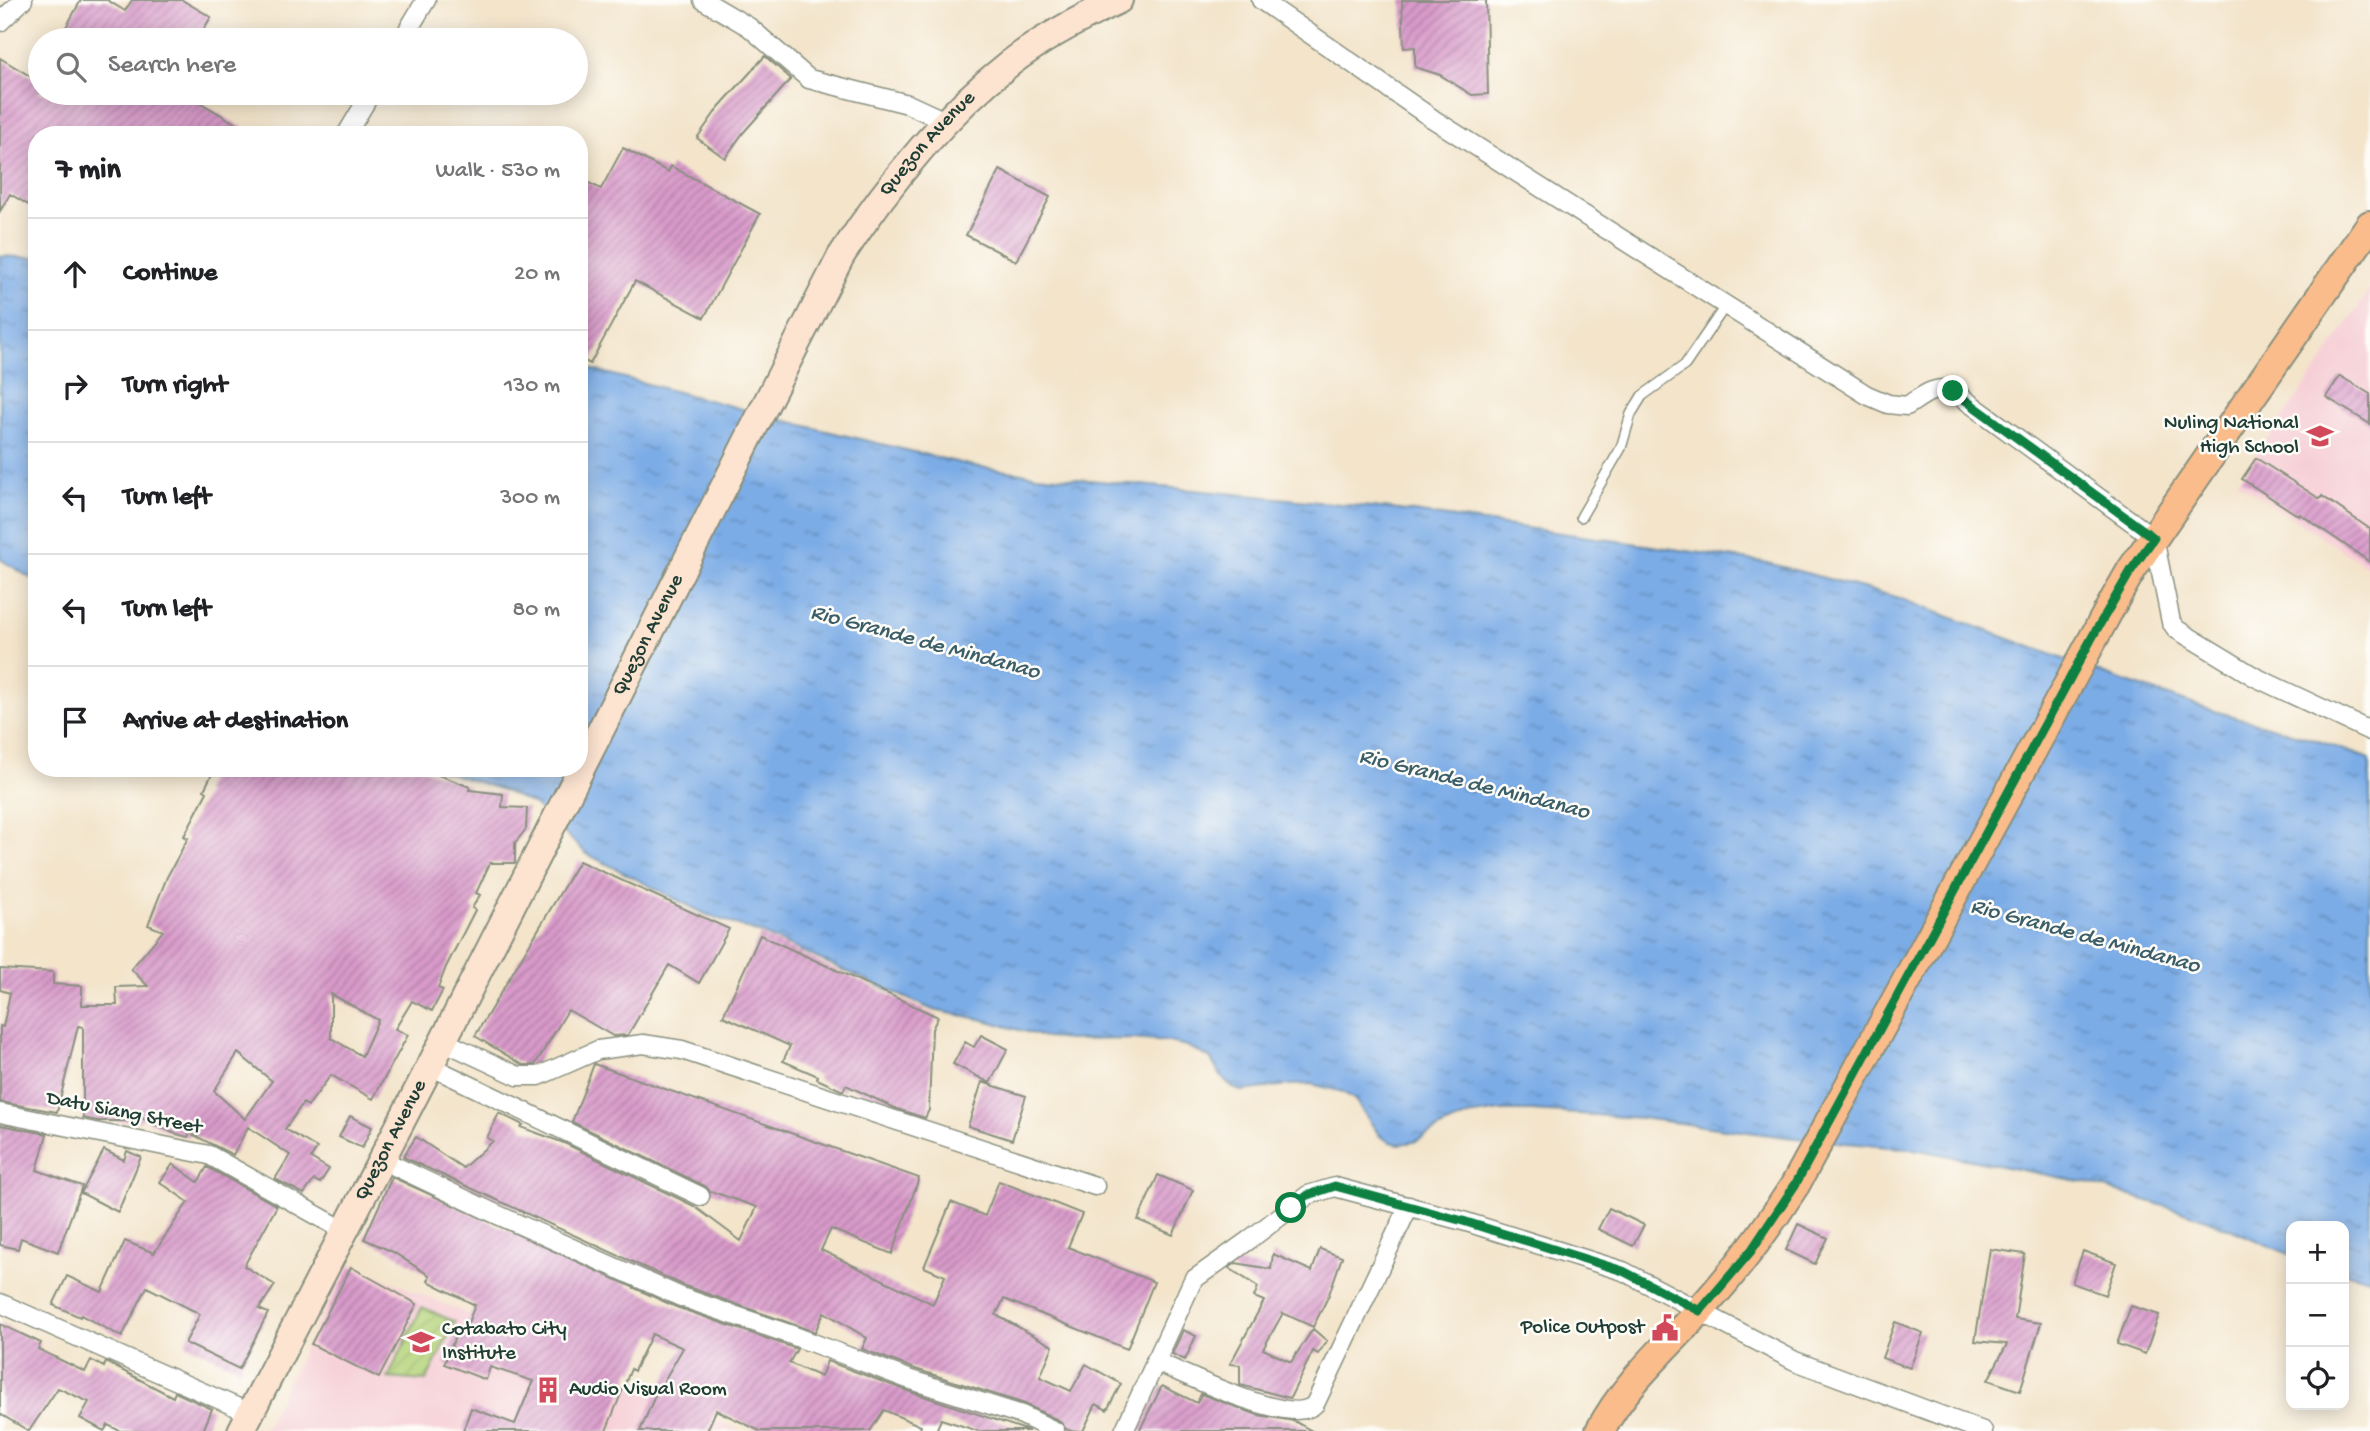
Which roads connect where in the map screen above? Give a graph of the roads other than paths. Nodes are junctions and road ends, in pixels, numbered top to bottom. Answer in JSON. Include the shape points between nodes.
{"nodes":[{"id":1,"x":23,"y":0,"type":"edge"},
{"id":2,"x":426,"y":0,"type":"edge"},
{"id":3,"x":703,"y":0,"type":"edge"},
{"id":4,"x":1119,"y":0,"type":"edge"},
{"id":5,"x":1261,"y":0,"type":"edge"},
{"id":6,"x":0,"y":22,"type":"edge"},
{"id":7,"x":409,"y":28,"type":"edge"},
{"id":8,"x":364,"y":105,"type":"edge"},
{"id":9,"x":947,"y":122,"type":"junction"},
{"id":10,"x":351,"y":126,"type":"edge"},
{"id":11,"x":2370,"y":225,"type":"edge"},
{"id":12,"x":1726,"y":305,"type":"junction"},
{"id":13,"x":1581,"y":517,"type":"dead end"},
{"id":14,"x":2154,"y":538,"type":"junction"},
{"id":15,"x":2370,"y":732,"type":"edge"},
{"id":16,"x":588,"y":755,"type":"edge"},
{"id":17,"x":577,"y":777,"type":"edge"},
{"id":18,"x":443,"y":1041,"type":"junction"},
{"id":19,"x":430,"y":1066,"type":"junction"},
{"id":20,"x":0,"y":1113,"type":"edge"},
{"id":21,"x":382,"y":1160,"type":"junction"},
{"id":22,"x":1095,"y":1186,"type":"dead end"},
{"id":23,"x":700,"y":1196,"type":"dead end"},
{"id":24,"x":1409,"y":1206,"type":"junction"},
{"id":25,"x":345,"y":1231,"type":"junction"},
{"id":26,"x":0,"y":1303,"type":"edge"},
{"id":27,"x":1700,"y":1311,"type":"junction"},
{"id":28,"x":1154,"y":1362,"type":"junction"},
{"id":29,"x":246,"y":1422,"type":"edge"},
{"id":30,"x":1055,"y":1431,"type":"edge"},
{"id":31,"x":1124,"y":1431,"type":"edge"},
{"id":32,"x":1600,"y":1431,"type":"edge"},
{"id":33,"x":1983,"y":1431,"type":"edge"}],
"edges":[{"from":1,"to":6,"type":"street"},
{"from":2,"to":7,"type":"street"},
{"from":3,"to":9,"type":"street","via":[[749,27],[809,79],[908,104]]},
{"from":4,"to":9,"type":"street","name":"Quezon Avenue","via":[[1043,40],[1009,64]]},
{"from":5,"to":12,"type":"street","via":[[1433,119]]},
{"from":8,"to":10,"type":"street"},
{"from":9,"to":16,"type":"street","name":"Quezon Avenue","via":[[886,191],[841,256]]},
{"from":11,"to":14,"type":"main road"},
{"from":12,"to":13,"type":"lane","via":[[1685,365],[1642,396],[1621,448]]},
{"from":12,"to":14,"type":"street","via":[[1888,404],[1907,406],[1937,389],[1953,391]]},
{"from":14,"to":15,"type":"street","via":[[2176,629],[2255,677]]},
{"from":14,"to":27,"type":"main road","via":[[2094,634],[1795,1185],[1751,1251]]},
{"from":17,"to":18,"type":"street","name":"Quezon Avenue"},
{"from":18,"to":19,"type":"street","name":"Quezon Avenue"},
{"from":18,"to":22,"type":"street","via":[[519,1076],[539,1076],[598,1050],[643,1044],[682,1050]]},
{"from":19,"to":21,"type":"street","name":"Quezon Avenue"},
{"from":19,"to":23,"type":"street"},
{"from":20,"to":25,"type":"street","name":"Datu Siang Street","via":[[209,1154]]},
{"from":21,"to":25,"type":"street","name":"Quezon Avenue"},
{"from":21,"to":30,"type":"street","via":[[681,1297],[1022,1415]]},
{"from":24,"to":27,"type":"street","via":[[1623,1271]]},
{"from":24,"to":28,"type":"street","via":[[1335,1186],[1308,1195],[1193,1280]]},
{"from":24,"to":28,"type":"street","via":[[1310,1409],[1294,1411],[1242,1399]]},
{"from":25,"to":29,"type":"street","name":"Quezon Avenue"},
{"from":26,"to":29,"type":"street"},
{"from":27,"to":32,"type":"main road","via":[[1625,1391]]},
{"from":27,"to":33,"type":"street","via":[[1795,1361]]},
{"from":28,"to":31,"type":"street"}]}
